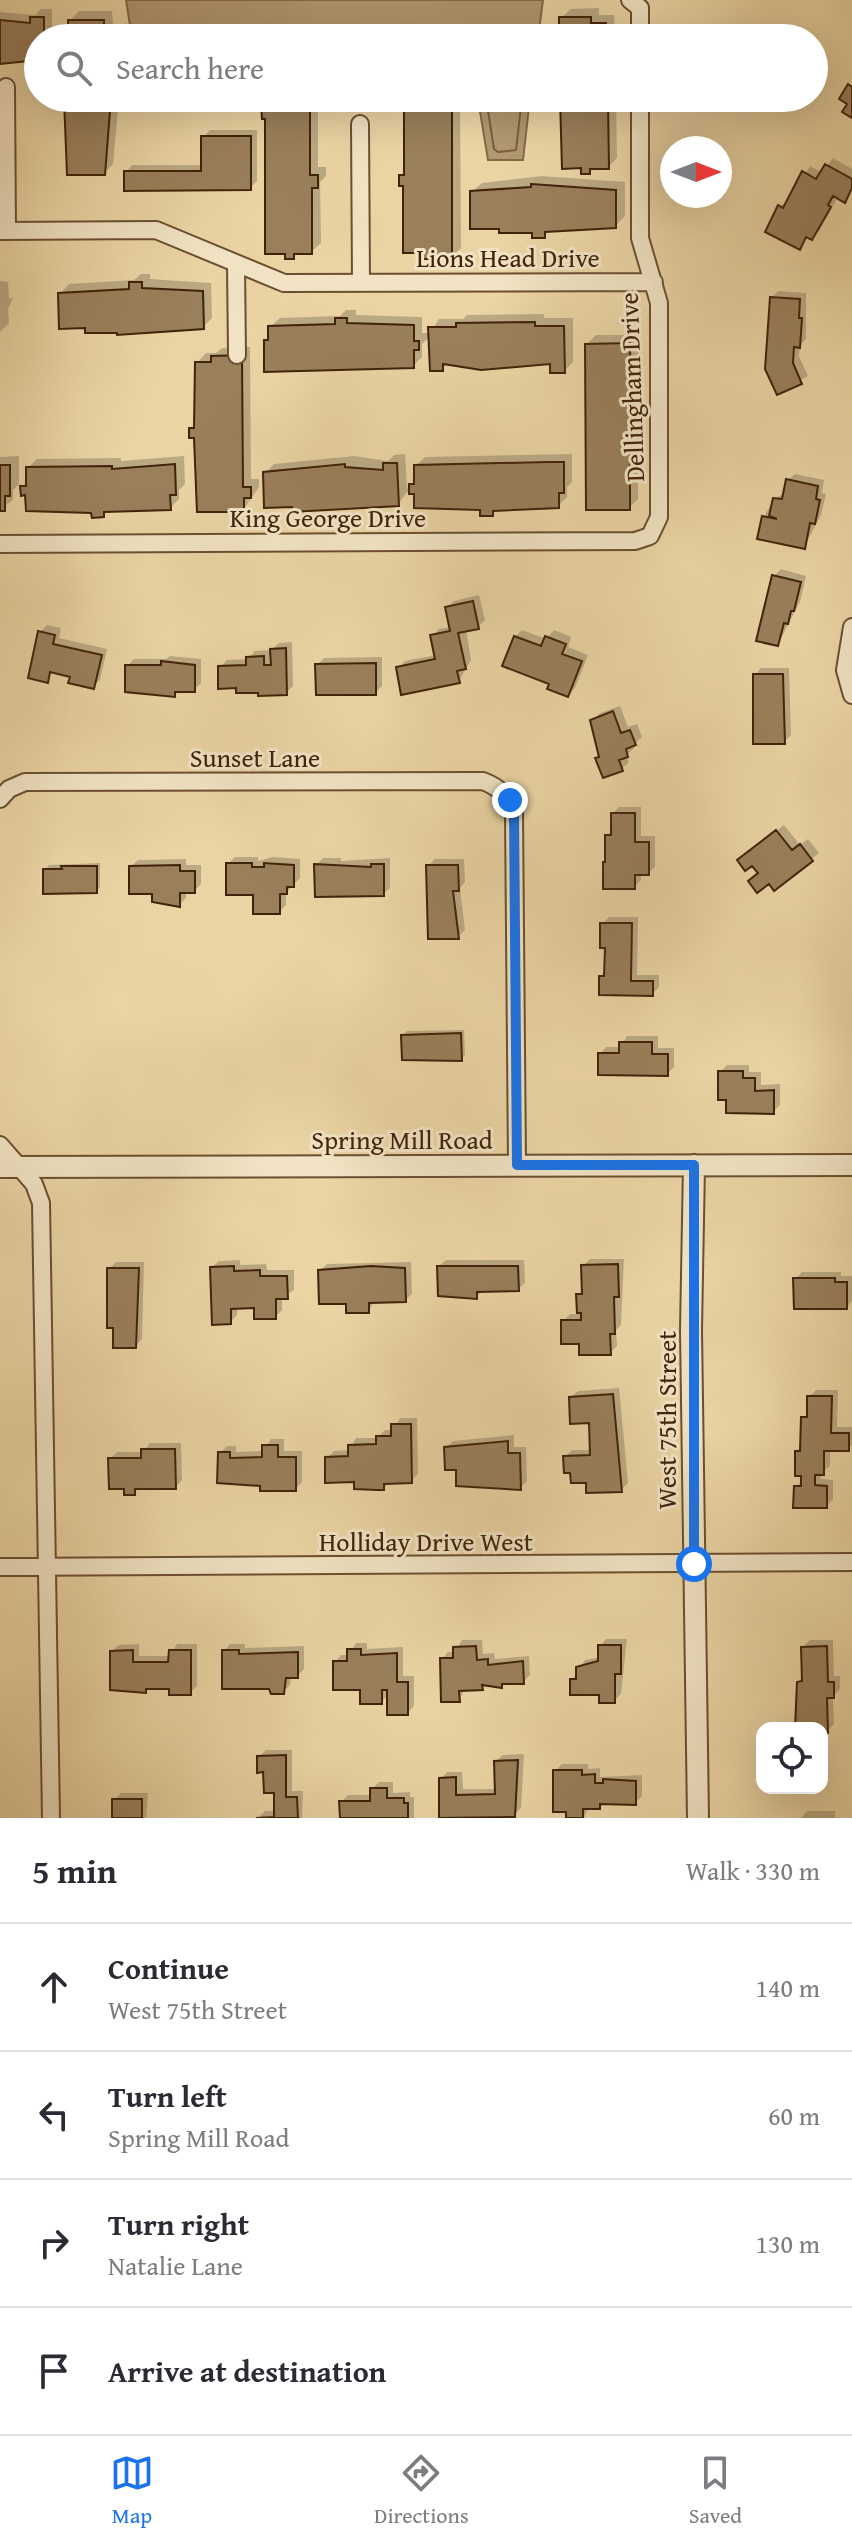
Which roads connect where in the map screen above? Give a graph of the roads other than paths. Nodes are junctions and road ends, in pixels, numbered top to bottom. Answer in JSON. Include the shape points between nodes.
{"nodes":[{"id":1,"x":630,"y":0,"type":"edge"},
{"id":2,"x":640,"y":24,"type":"edge"},
{"id":3,"x":6,"y":87,"type":"dead end"},
{"id":4,"x":640,"y":112,"type":"edge"},
{"id":5,"x":360,"y":124,"type":"dead end"},
{"id":6,"x":4,"y":231,"type":"edge"},
{"id":7,"x":236,"y":264,"type":"junction"},
{"id":8,"x":361,"y":282,"type":"junction"},
{"id":9,"x":654,"y":282,"type":"junction"},
{"id":10,"x":237,"y":355,"type":"dead end"},
{"id":11,"x":654,"y":532,"type":"joint"},
{"id":12,"x":0,"y":544,"type":"edge"},
{"id":13,"x":852,"y":627,"type":"edge"},
{"id":14,"x":852,"y":695,"type":"edge"},
{"id":15,"x":3,"y":795,"type":"edge"},
{"id":16,"x":0,"y":1145,"type":"edge"},
{"id":17,"x":517,"y":1165,"type":"junction"},
{"id":18,"x":694,"y":1165,"type":"junction"},
{"id":19,"x":852,"y":1165,"type":"edge"},
{"id":20,"x":9,"y":1167,"type":"edge"},
{"id":21,"x":852,"y":1562,"type":"edge"},
{"id":22,"x":694,"y":1564,"type":"junction"},
{"id":23,"x":0,"y":1567,"type":"edge"},
{"id":24,"x":46,"y":1567,"type":"junction"},
{"id":25,"x":51,"y":1818,"type":"edge"},
{"id":26,"x":698,"y":1818,"type":"edge"}],
"edges":[{"from":1,"to":2,"type":"street","via":[[640,8]]},
{"from":3,"to":6,"type":"street","name":"Lions Head Drive"},
{"from":4,"to":9,"type":"street","name":"Dellingham Drive","via":[[640,238]]},
{"from":5,"to":8,"type":"street"},
{"from":6,"to":7,"type":"street","name":"Lions Head Drive","via":[[156,230]]},
{"from":7,"to":8,"type":"street","name":"Lions Head Drive","via":[[284,283]]},
{"from":7,"to":10,"type":"street"},
{"from":8,"to":9,"type":"street","name":"Lions Head Drive"},
{"from":9,"to":11,"type":"street","name":"Dellingham Drive","via":[[659,303],[659,517]]},
{"from":11,"to":12,"type":"street","name":"King George Drive","via":[[635,541]]},
{"from":13,"to":14,"type":"street","via":[[845,670]]},
{"from":15,"to":17,"type":"street","name":"Sunset Lane","via":[[25,782],[483,781],[504,793],[514,813]]},
{"from":16,"to":20,"type":"street"},
{"from":17,"to":18,"type":"street","name":"Spring Mill Road"},
{"from":17,"to":20,"type":"street","name":"Spring Mill Road"},
{"from":18,"to":19,"type":"street","name":"Spring Mill Road"},
{"from":18,"to":22,"type":"street","name":"West 75th Street"},
{"from":20,"to":24,"type":"street","via":[[34,1184],[41,1203]]},
{"from":21,"to":22,"type":"street","name":"Holliday Drive West"},
{"from":22,"to":24,"type":"street","name":"Holliday Drive West"},
{"from":22,"to":26,"type":"street","name":"West 75th Street"},
{"from":23,"to":24,"type":"street","name":"Holliday Drive West"},
{"from":24,"to":25,"type":"street"}]}
